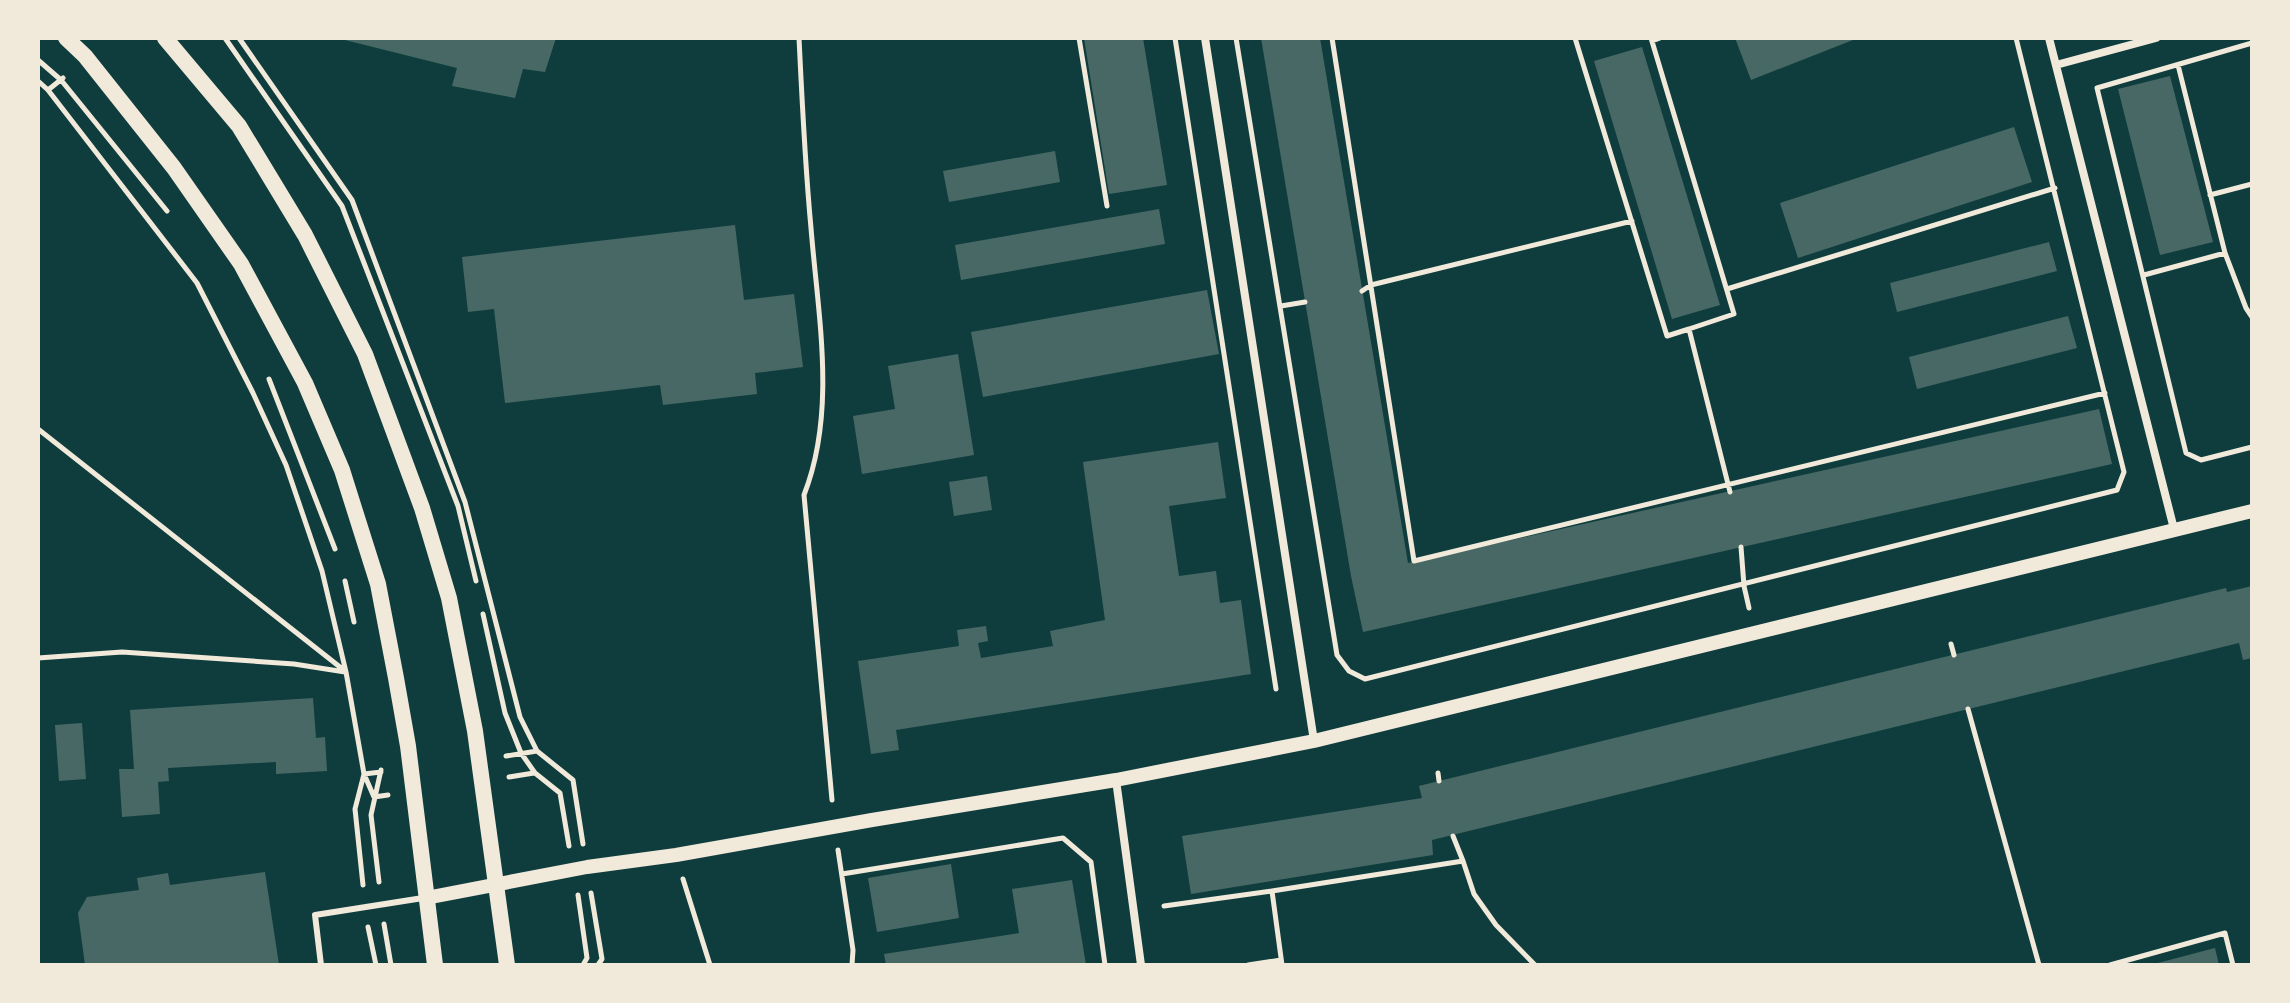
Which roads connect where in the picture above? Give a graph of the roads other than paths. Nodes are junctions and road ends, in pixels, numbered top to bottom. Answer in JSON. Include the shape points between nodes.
{"nodes":[{"id":1,"x":66,"y":38,"type":"edge"},
{"id":2,"x":165,"y":38,"type":"edge"},
{"id":3,"x":1205,"y":38,"type":"edge"},
{"id":4,"x":2049,"y":38,"type":"edge"},
{"id":5,"x":2156,"y":38,"type":"edge"},
{"id":6,"x":2056,"y":65,"type":"junction"},
{"id":7,"x":2252,"y":511,"type":"edge"},
{"id":8,"x":2174,"y":529,"type":"junction"},
{"id":9,"x":1314,"y":741,"type":"junction"},
{"id":10,"x":1116,"y":780,"type":"junction"},
{"id":11,"x":496,"y":886,"type":"junction"},
{"id":12,"x":426,"y":898,"type":"junction"},
{"id":13,"x":321,"y":965,"type":"edge"},
{"id":14,"x":435,"y":965,"type":"edge"},
{"id":15,"x":507,"y":965,"type":"edge"},
{"id":16,"x":1141,"y":965,"type":"edge"}],
"edges":[{"from":1,"to":12,"type":"main road","via":[[174,168],[241,264],[305,383],[342,470],[378,584],[408,746]]},
{"from":2,"to":11,"type":"main road","via":[[239,126],[305,235],[365,354],[449,598],[475,731]]},
{"from":3,"to":9,"type":"street"},
{"from":4,"to":6,"type":"street"},
{"from":5,"to":6,"type":"street"},
{"from":6,"to":8,"type":"street"},
{"from":7,"to":8,"type":"street"},
{"from":8,"to":9,"type":"street"},
{"from":9,"to":10,"type":"street"},
{"from":10,"to":11,"type":"street"},
{"from":10,"to":16,"type":"street"},
{"from":11,"to":12,"type":"street"},
{"from":11,"to":15,"type":"main road"},
{"from":12,"to":13,"type":"lane","via":[[315,915]]},
{"from":12,"to":14,"type":"main road"}]}
